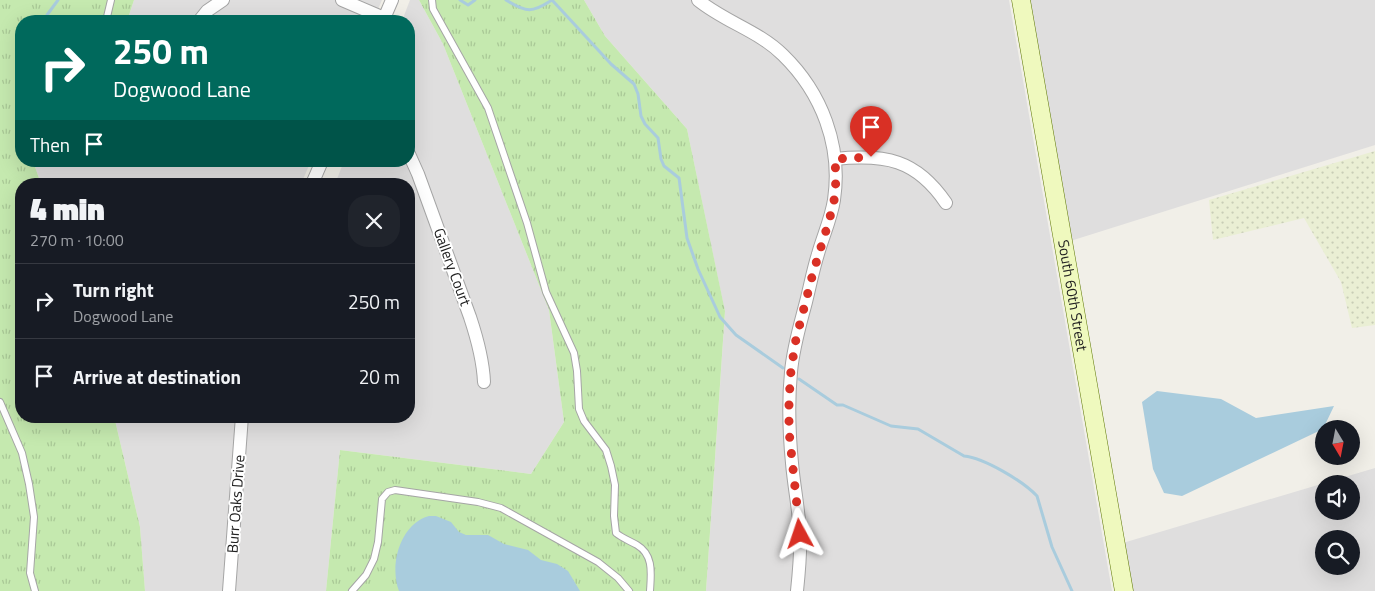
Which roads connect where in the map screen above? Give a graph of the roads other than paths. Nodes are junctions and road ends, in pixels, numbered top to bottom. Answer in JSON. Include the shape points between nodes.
{"nodes":[{"id":1,"x":110,"y":0,"type":"edge"},
{"id":2,"x":223,"y":0,"type":"edge"},
{"id":3,"x":342,"y":0,"type":"edge"},
{"id":4,"x":392,"y":0,"type":"edge"},
{"id":5,"x":432,"y":0,"type":"edge"},
{"id":6,"x":698,"y":0,"type":"edge"},
{"id":7,"x":1021,"y":0,"type":"edge"},
{"id":8,"x":107,"y":15,"type":"edge"},
{"id":9,"x":204,"y":15,"type":"edge"},
{"id":10,"x":374,"y":15,"type":"edge"},
{"id":11,"x":386,"y":15,"type":"edge"},
{"id":12,"x":835,"y":159,"type":"junction"},
{"id":13,"x":415,"y":167,"type":"edge"},
{"id":14,"x":946,"y":203,"type":"dead end"},
{"id":15,"x":484,"y":382,"type":"dead end"},
{"id":16,"x":0,"y":402,"type":"edge"},
{"id":17,"x":241,"y":423,"type":"edge"},
{"id":18,"x":35,"y":591,"type":"edge"},
{"id":19,"x":229,"y":591,"type":"edge"},
{"id":20,"x":352,"y":591,"type":"edge"},
{"id":21,"x":629,"y":591,"type":"edge"},
{"id":22,"x":650,"y":591,"type":"edge"},
{"id":23,"x":797,"y":591,"type":"edge"},
{"id":24,"x":1124,"y":591,"type":"edge"}],
"edges":[{"from":1,"to":8,"type":"lane"},
{"from":2,"to":9,"type":"street"},
{"from":3,"to":10,"type":"street"},
{"from":4,"to":11,"type":"street"},
{"from":5,"to":22,"type":"lane","via":[[433,9],[488,108],[546,292],[574,353],[579,409],[606,450],[611,466],[615,486],[616,534],[646,552],[651,572]]},
{"from":6,"to":12,"type":"street","via":[[766,41],[795,67],[808,83],[826,118]]},
{"from":7,"to":24,"type":"street","name":"South 60th Street"},
{"from":12,"to":14,"type":"street","via":[[871,157],[901,164],[927,180]]},
{"from":12,"to":23,"type":"street","via":[[834,201],[796,339],[791,370],[789,431],[800,534]]},
{"from":13,"to":15,"type":"street","name":"Gallery Court","via":[[470,317],[480,350]]},
{"from":16,"to":18,"type":"lane","via":[[22,453],[29,484],[34,517],[30,573]]},
{"from":17,"to":19,"type":"street","name":"Burr Oaks Drive"},
{"from":20,"to":21,"type":"lane","via":[[374,559],[382,499],[395,490],[501,508],[598,562]]}]}
